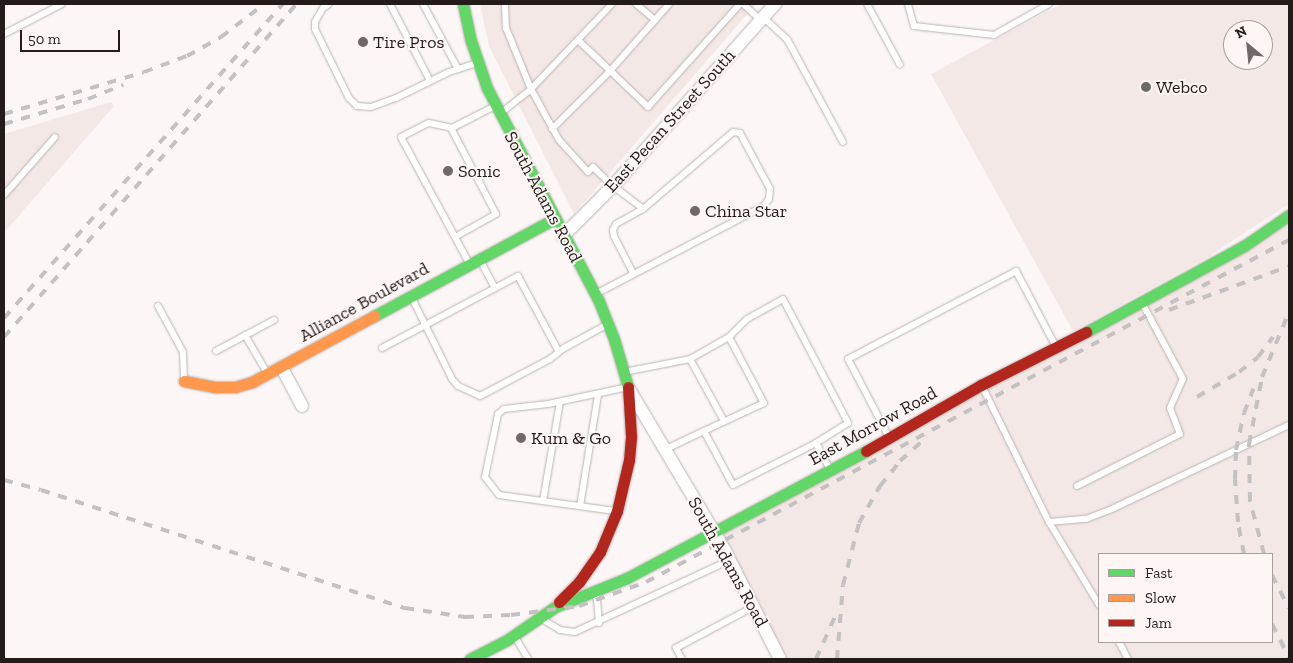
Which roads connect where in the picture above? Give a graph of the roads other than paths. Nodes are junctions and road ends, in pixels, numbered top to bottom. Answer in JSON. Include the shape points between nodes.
{"nodes":[{"id":1,"x":62,"y":4,"type":"edge"},
{"id":2,"x":328,"y":4,"type":"edge"},
{"id":3,"x":390,"y":4,"type":"edge"},
{"id":4,"x":423,"y":4,"type":"edge"},
{"id":5,"x":463,"y":4,"type":"edge"},
{"id":6,"x":506,"y":4,"type":"edge"},
{"id":7,"x":612,"y":4,"type":"edge"},
{"id":8,"x":636,"y":4,"type":"edge"},
{"id":9,"x":669,"y":4,"type":"edge"},
{"id":10,"x":741,"y":4,"type":"edge"},
{"id":11,"x":775,"y":4,"type":"edge"},
{"id":12,"x":867,"y":4,"type":"edge"},
{"id":13,"x":908,"y":4,"type":"edge"},
{"id":14,"x":1049,"y":4,"type":"edge"},
{"id":15,"x":762,"y":18,"type":"junction"},
{"id":16,"x":655,"y":20,"type":"junction"},
{"id":17,"x":4,"y":34,"type":"edge"},
{"id":18,"x":578,"y":40,"type":"junction"},
{"id":19,"x":478,"y":62,"type":"junction"},
{"id":20,"x":900,"y":65,"type":"dead end"},
{"id":21,"x":458,"y":68,"type":"junction"},
{"id":22,"x":610,"y":71,"type":"junction"},
{"id":23,"x":430,"y":81,"type":"junction"},
{"id":24,"x":530,"y":89,"type":"junction"},
{"id":25,"x":497,"y":110,"type":"junction"},
{"id":26,"x":451,"y":128,"type":"junction"},
{"id":27,"x":552,"y":129,"type":"junction"},
{"id":28,"x":55,"y":137,"type":"dead end"},
{"id":29,"x":843,"y":142,"type":"dead end"},
{"id":30,"x":613,"y":186,"type":"junction"},
{"id":31,"x":4,"y":195,"type":"edge"},
{"id":32,"x":643,"y":208,"type":"junction"},
{"id":33,"x":1289,"y":215,"type":"edge"},
{"id":34,"x":554,"y":219,"type":"junction"},
{"id":35,"x":564,"y":236,"type":"junction"},
{"id":36,"x":456,"y":237,"type":"junction"},
{"id":37,"x":475,"y":262,"type":"junction"},
{"id":38,"x":634,"y":273,"type":"junction"},
{"id":39,"x":495,"y":288,"type":"junction"},
{"id":40,"x":595,"y":295,"type":"junction"},
{"id":41,"x":411,"y":297,"type":"junction"},
{"id":42,"x":1141,"y":302,"type":"junction"},
{"id":43,"x":158,"y":306,"type":"dead end"},
{"id":44,"x":274,"y":320,"type":"dead end"},
{"id":45,"x":609,"y":323,"type":"junction"},
{"id":46,"x":425,"y":325,"type":"junction"},
{"id":47,"x":245,"y":335,"type":"junction"},
{"id":48,"x":729,"y":337,"type":"junction"},
{"id":49,"x":1055,"y":345,"type":"junction"},
{"id":50,"x":382,"y":348,"type":"dead end"},
{"id":51,"x":216,"y":351,"type":"dead end"},
{"id":52,"x":559,"y":352,"type":"junction"},
{"id":53,"x":690,"y":359,"type":"junction"},
{"id":54,"x":282,"y":368,"type":"junction"},
{"id":55,"x":624,"y":372,"type":"junction"},
{"id":56,"x":268,"y":374,"type":"junction"},
{"id":57,"x":184,"y":381,"type":"joint"},
{"id":58,"x":981,"y":385,"type":"junction"},
{"id":59,"x":628,"y":387,"type":"junction"},
{"id":60,"x":598,"y":395,"type":"junction"},
{"id":61,"x":560,"y":402,"type":"junction"},
{"id":62,"x":302,"y":406,"type":"dead end"},
{"id":63,"x":724,"y":421,"type":"junction"},
{"id":64,"x":1289,"y":425,"type":"edge"},
{"id":65,"x":704,"y":431,"type":"junction"},
{"id":66,"x":890,"y":438,"type":"junction"},
{"id":67,"x":816,"y":443,"type":"junction"},
{"id":68,"x":666,"y":449,"type":"junction"},
{"id":69,"x":831,"y":470,"type":"junction"},
{"id":70,"x":1077,"y":486,"type":"dead end"},
{"id":71,"x":543,"y":501,"type":"junction"},
{"id":72,"x":580,"y":506,"type":"junction"},
{"id":73,"x":616,"y":511,"type":"junction"},
{"id":74,"x":1050,"y":522,"type":"junction"},
{"id":75,"x":713,"y":531,"type":"junction"},
{"id":76,"x":730,"y":560,"type":"junction"},
{"id":77,"x":594,"y":591,"type":"junction"},
{"id":78,"x":1098,"y":603,"type":"edge"},
{"id":79,"x":555,"y":607,"type":"junction"},
{"id":80,"x":754,"y":607,"type":"junction"},
{"id":81,"x":541,"y":618,"type":"junction"},
{"id":82,"x":599,"y":623,"type":"junction"},
{"id":83,"x":514,"y":635,"type":"junction"},
{"id":84,"x":1120,"y":643,"type":"edge"},
{"id":85,"x":470,"y":659,"type":"edge"},
{"id":86,"x":528,"y":659,"type":"edge"},
{"id":87,"x":682,"y":659,"type":"edge"},
{"id":88,"x":780,"y":659,"type":"edge"},
{"id":89,"x":1128,"y":659,"type":"edge"}],
"edges":[{"from":1,"to":17,"type":"lane"},
{"from":2,"to":23,"type":"lane","via":[[314,22],[315,30],[349,98],[357,106],[371,107]]},
{"from":3,"to":23,"type":"lane"},
{"from":4,"to":21,"type":"lane"},
{"from":5,"to":19,"type":"street","name":"South Adams Road"},
{"from":6,"to":24,"type":"lane","via":[[506,28]]},
{"from":7,"to":18,"type":"lane"},
{"from":8,"to":16,"type":"lane"},
{"from":9,"to":16,"type":"lane"},
{"from":10,"to":15,"type":"lane"},
{"from":10,"to":22,"type":"lane","via":[[648,107]]},
{"from":11,"to":15,"type":"street","name":"East Pecan Street South"},
{"from":12,"to":20,"type":"lane"},
{"from":13,"to":14,"type":"lane","via":[[914,26],[994,35]]},
{"from":15,"to":29,"type":"lane","via":[[788,39]]},
{"from":15,"to":30,"type":"street","name":"East Pecan Street South"},
{"from":16,"to":22,"type":"lane"},
{"from":18,"to":22,"type":"lane"},
{"from":18,"to":24,"type":"lane"},
{"from":19,"to":21,"type":"lane"},
{"from":19,"to":25,"type":"street","name":"South Adams Road"},
{"from":21,"to":23,"type":"lane"},
{"from":22,"to":27,"type":"lane"},
{"from":24,"to":25,"type":"lane"},
{"from":24,"to":27,"type":"lane"},
{"from":25,"to":26,"type":"lane"},
{"from":25,"to":34,"type":"street","name":"South Adams Road"},
{"from":26,"to":36,"type":"lane","via":[[496,214]]},
{"from":26,"to":36,"type":"lane","via":[[429,123],[401,137]]},
{"from":27,"to":30,"type":"lane","via":[[588,172],[593,167]]},
{"from":28,"to":31,"type":"lane"},
{"from":30,"to":32,"type":"lane"},
{"from":30,"to":35,"type":"street","name":"East Pecan Street South"},
{"from":32,"to":38,"type":"lane","via":[[616,224],[613,230]]},
{"from":32,"to":38,"type":"lane","via":[[733,132],[740,133],[770,189],[764,206]]},
{"from":33,"to":42,"type":"street","name":"East Morrow Road","via":[[1244,246]]},
{"from":34,"to":35,"type":"street","name":"South Adams Road"},
{"from":34,"to":37,"type":"street","name":"Alliance Boulevard"},
{"from":35,"to":40,"type":"street","name":"South Adams Road"},
{"from":36,"to":37,"type":"lane"},
{"from":37,"to":39,"type":"lane"},
{"from":37,"to":41,"type":"street","name":"Alliance Boulevard"},
{"from":38,"to":40,"type":"lane"},
{"from":39,"to":46,"type":"lane"},
{"from":39,"to":52,"type":"lane","via":[[518,276]]},
{"from":40,"to":45,"type":"street","name":"South Adams Road"},
{"from":41,"to":46,"type":"lane"},
{"from":41,"to":54,"type":"street","name":"Alliance Boulevard"},
{"from":42,"to":49,"type":"street","name":"East Morrow Road"},
{"from":42,"to":70,"type":"lane","via":[[1183,379],[1170,408],[1180,434]]},
{"from":43,"to":57,"type":"lane","via":[[183,352]]},
{"from":44,"to":47,"type":"lane"},
{"from":45,"to":52,"type":"lane"},
{"from":45,"to":55,"type":"street","name":"South Adams Road"},
{"from":46,"to":50,"type":"lane"},
{"from":46,"to":52,"type":"lane","via":[[458,386],[480,396]]},
{"from":47,"to":51,"type":"lane"},
{"from":47,"to":56,"type":"lane"},
{"from":48,"to":53,"type":"lane"},
{"from":48,"to":63,"type":"lane","via":[[764,403]]},
{"from":48,"to":67,"type":"lane","via":[[747,319],[783,299],[848,423]]},
{"from":49,"to":58,"type":"street","name":"East Morrow Road"},
{"from":49,"to":66,"type":"lane","via":[[1016,271],[848,359]]},
{"from":53,"to":55,"type":"lane"},
{"from":53,"to":63,"type":"lane"},
{"from":54,"to":56,"type":"street","name":"Alliance Boulevard"},
{"from":54,"to":62,"type":"street"},
{"from":55,"to":59,"type":"street","name":"South Adams Road"},
{"from":56,"to":57,"type":"street","name":"Alliance Boulevard","via":[[236,387]]},
{"from":58,"to":66,"type":"street","name":"East Morrow Road"},
{"from":58,"to":74,"type":"lane"},
{"from":59,"to":60,"type":"lane"},
{"from":59,"to":68,"type":"street","name":"South Adams Road"},
{"from":59,"to":73,"type":"street","name":"South Adams Road","via":[[629,460]]},
{"from":60,"to":61,"type":"lane"},
{"from":60,"to":72,"type":"lane"},
{"from":61,"to":71,"type":"lane"},
{"from":61,"to":71,"type":"lane","via":[[504,409],[498,414],[485,477],[499,495]]},
{"from":63,"to":65,"type":"lane"},
{"from":64,"to":74,"type":"lane","via":[[1114,508],[1086,519]]},
{"from":65,"to":67,"type":"lane","via":[[733,485]]},
{"from":65,"to":68,"type":"lane"},
{"from":66,"to":69,"type":"street","name":"East Morrow Road"},
{"from":67,"to":69,"type":"lane"},
{"from":68,"to":75,"type":"street","name":"South Adams Road"},
{"from":69,"to":75,"type":"street","name":"East Morrow Road"},
{"from":71,"to":72,"type":"lane"},
{"from":72,"to":73,"type":"lane"},
{"from":73,"to":79,"type":"street","name":"South Adams Road","via":[[600,552],[579,582]]},
{"from":74,"to":78,"type":"lane"},
{"from":75,"to":76,"type":"street","name":"South Adams Road"},
{"from":75,"to":77,"type":"street","name":"East Morrow Road","via":[[626,578]]},
{"from":76,"to":80,"type":"street","name":"South Adams Road"},
{"from":76,"to":82,"type":"lane"},
{"from":77,"to":79,"type":"street","name":"East Morrow Road"},
{"from":77,"to":82,"type":"lane","via":[[598,600]]},
{"from":79,"to":81,"type":"street","name":"East Morrow Road"},
{"from":80,"to":87,"type":"lane","via":[[676,648]]},
{"from":80,"to":88,"type":"street","name":"South Adams Road"},
{"from":81,"to":82,"type":"lane","via":[[560,630],[575,632]]},
{"from":81,"to":83,"type":"street","name":"East Morrow Road"},
{"from":83,"to":85,"type":"street","name":"East Morrow Road"},
{"from":83,"to":86,"type":"lane"},
{"from":84,"to":89,"type":"lane"}]}
